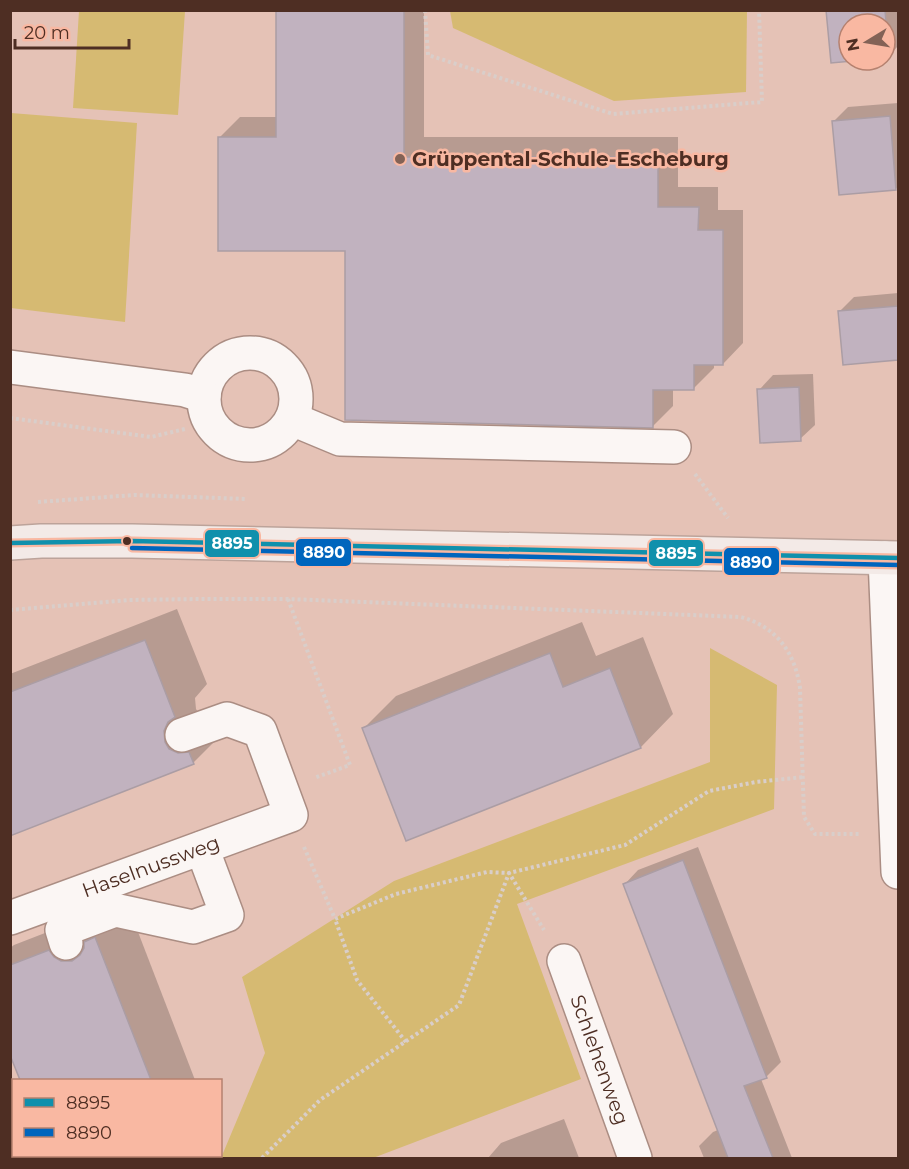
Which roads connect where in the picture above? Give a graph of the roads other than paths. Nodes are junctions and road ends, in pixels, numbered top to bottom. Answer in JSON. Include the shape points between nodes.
{"nodes":[{"id":1,"x":10,"y":367,"type":"edge"},
{"id":2,"x":207,"y":409,"type":"junction"},
{"id":3,"x":292,"y":419,"type":"junction"},
{"id":4,"x":674,"y":447,"type":"road end"},
{"id":5,"x":10,"y":543,"type":"edge"},
{"id":6,"x":892,"y":558,"type":"edge"},
{"id":7,"x":182,"y":735,"type":"dead end"},
{"id":8,"x":898,"y":834,"type":"edge"},
{"id":9,"x":202,"y":848,"type":"junction"},
{"id":10,"x":898,"y":872,"type":"edge"},
{"id":11,"x":10,"y":918,"type":"edge"},
{"id":12,"x":66,"y":943,"type":"dead end"},
{"id":13,"x":564,"y":962,"type":"road end"},
{"id":14,"x":635,"y":1158,"type":"edge"}],
"edges":[{"from":1,"to":2,"type":"street","via":[[185,390]]},
{"from":2,"to":3,"type":"street","via":[[216,430],[230,441],[248,446],[274,439]]},
{"from":2,"to":3,"type":"street","via":[[208,380],[223,361],[238,354],[262,354],[283,366],[293,380],[297,404]]},
{"from":3,"to":4,"type":"street","via":[[340,440]]},
{"from":5,"to":6,"type":"main road","via":[[143,541]]},
{"from":6,"to":8,"type":"street"},
{"from":7,"to":9,"type":"street","name":"Haselnussweg","via":[[227,719],[260,731],[291,815]]},
{"from":8,"to":10,"type":"street"},
{"from":9,"to":11,"type":"street","name":"Haselnussweg"},
{"from":9,"to":12,"type":"street","via":[[227,915],[193,927],[115,910],[62,930]]},
{"from":13,"to":14,"type":"street","name":"Schlehenweg"}]}
